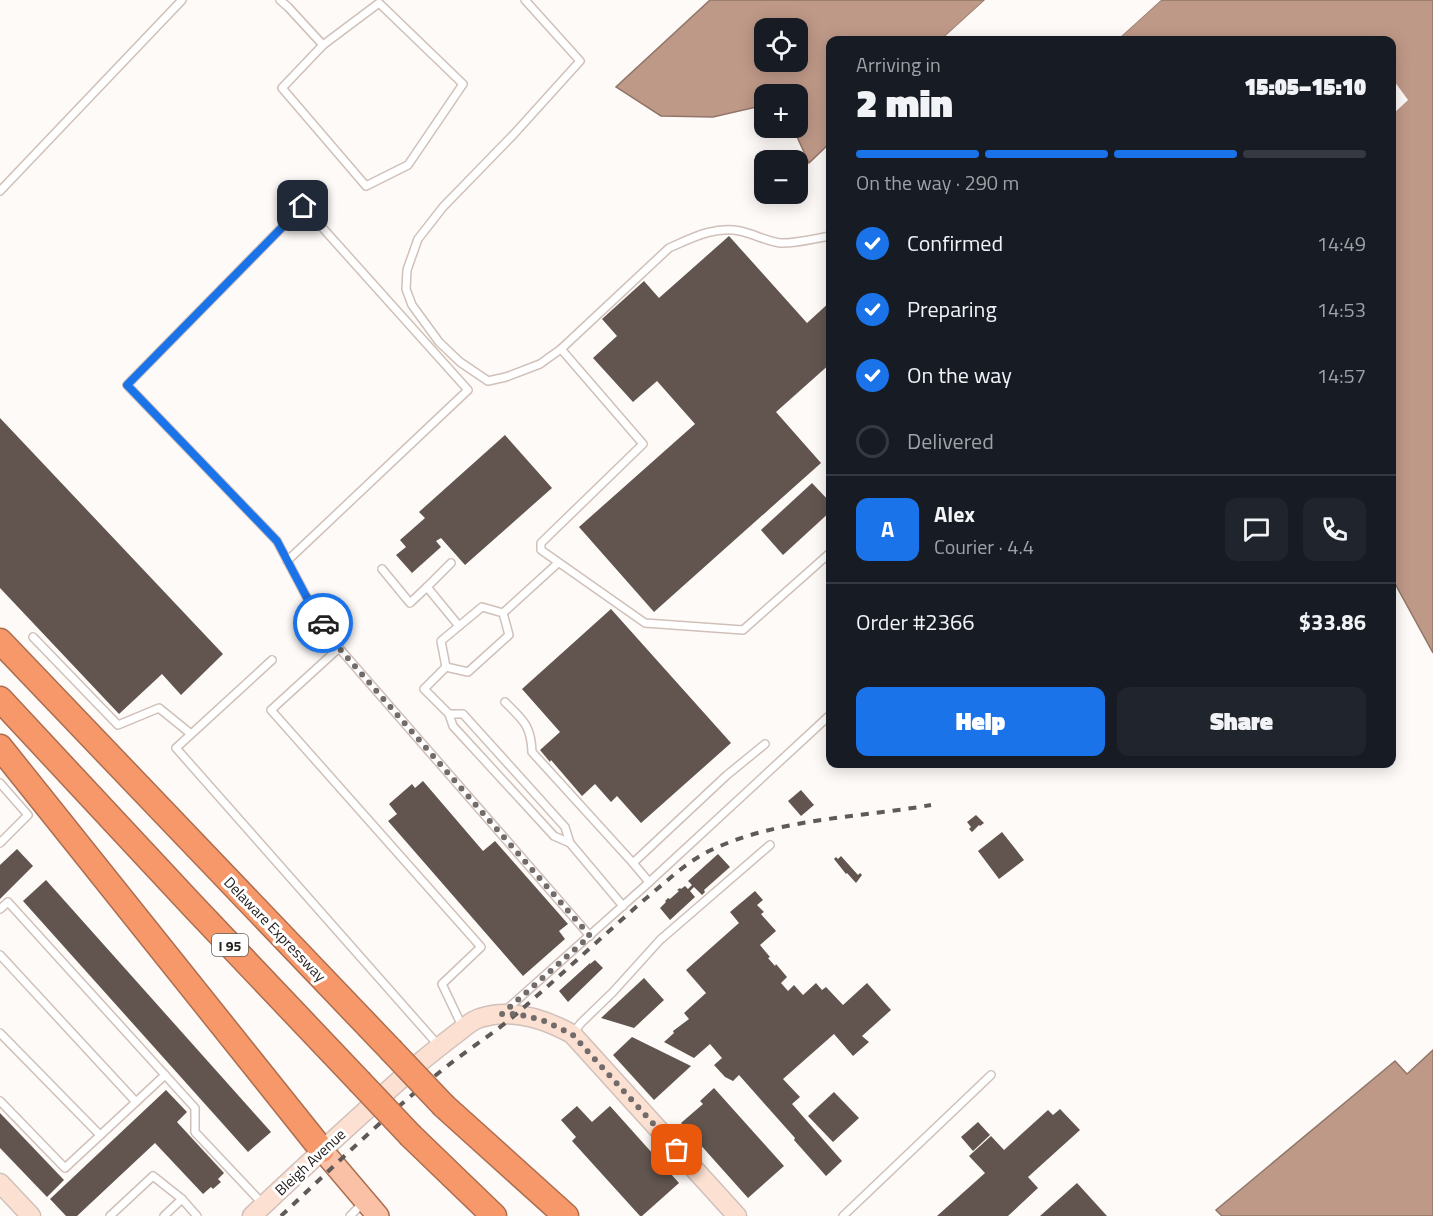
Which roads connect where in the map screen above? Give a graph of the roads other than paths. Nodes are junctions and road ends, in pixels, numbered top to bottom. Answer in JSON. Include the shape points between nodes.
{"nodes":[{"id":1,"x":182,"y":0,"type":"edge"},
{"id":2,"x":280,"y":0,"type":"edge"},
{"id":3,"x":525,"y":0,"type":"edge"},
{"id":4,"x":323,"y":45,"type":"junction"},
{"id":5,"x":0,"y":191,"type":"edge"},
{"id":6,"x":826,"y":237,"type":"edge"},
{"id":7,"x":561,"y":349,"type":"junction"},
{"id":8,"x":826,"y":556,"type":"edge"},
{"id":9,"x":287,"y":561,"type":"junction"},
{"id":10,"x":451,"y":563,"type":"dead end"},
{"id":11,"x":558,"y":563,"type":"junction"},
{"id":12,"x":382,"y":569,"type":"dead end"},
{"id":13,"x":427,"y":587,"type":"junction"},
{"id":14,"x":504,"y":613,"type":"junction"},
{"id":15,"x":459,"y":626,"type":"junction"},
{"id":16,"x":33,"y":637,"type":"dead end"},
{"id":17,"x":0,"y":641,"type":"edge"},
{"id":18,"x":339,"y":648,"type":"junction"},
{"id":19,"x":272,"y":660,"type":"dead end"},
{"id":20,"x":446,"y":667,"type":"junction"},
{"id":21,"x":0,"y":699,"type":"edge"},
{"id":22,"x":505,"y":702,"type":"dead end"},
{"id":23,"x":450,"y":714,"type":"junction"},
{"id":24,"x":826,"y":719,"type":"edge"},
{"id":25,"x":190,"y":734,"type":"junction"},
{"id":26,"x":765,"y":744,"type":"dead end"},
{"id":27,"x":0,"y":747,"type":"edge"},
{"id":28,"x":0,"y":783,"type":"edge"},
{"id":29,"x":0,"y":843,"type":"edge"},
{"id":30,"x":570,"y":843,"type":"junction"},
{"id":31,"x":770,"y":845,"type":"dead end"},
{"id":32,"x":633,"y":863,"type":"junction"},
{"id":33,"x":649,"y":882,"type":"junction"},
{"id":34,"x":623,"y":906,"type":"junction"},
{"id":35,"x":0,"y":909,"type":"edge"},
{"id":36,"x":590,"y":936,"type":"junction"},
{"id":37,"x":0,"y":955,"type":"edge"},
{"id":38,"x":502,"y":1014,"type":"junction"},
{"id":39,"x":463,"y":1028,"type":"junction"},
{"id":40,"x":0,"y":1033,"type":"edge"},
{"id":41,"x":572,"y":1034,"type":"junction"},
{"id":42,"x":439,"y":1046,"type":"junction"},
{"id":43,"x":991,"y":1074,"type":"dead end"},
{"id":44,"x":165,"y":1075,"type":"junction"},
{"id":45,"x":0,"y":1101,"type":"edge"},
{"id":46,"x":136,"y":1102,"type":"junction"},
{"id":47,"x":444,"y":1106,"type":"junction"},
{"id":48,"x":100,"y":1135,"type":"junction"},
{"id":49,"x":322,"y":1150,"type":"junction"},
{"id":50,"x":0,"y":1183,"type":"edge"},
{"id":51,"x":182,"y":1199,"type":"junction"},
{"id":52,"x":371,"y":1208,"type":"edge"},
{"id":53,"x":258,"y":1210,"type":"edge"},
{"id":54,"x":31,"y":1216,"type":"edge"},
{"id":55,"x":110,"y":1216,"type":"edge"},
{"id":56,"x":164,"y":1216,"type":"edge"},
{"id":57,"x":197,"y":1216,"type":"edge"},
{"id":58,"x":350,"y":1216,"type":"edge"},
{"id":59,"x":494,"y":1216,"type":"edge"},
{"id":60,"x":550,"y":1216,"type":"edge"},
{"id":61,"x":566,"y":1216,"type":"edge"},
{"id":62,"x":737,"y":1216,"type":"edge"},
{"id":63,"x":843,"y":1216,"type":"edge"}],
"edges":[{"from":1,"to":5,"type":"lane"},
{"from":2,"to":4,"type":"lane"},
{"from":3,"to":7,"type":"lane","via":[[580,61],[442,207],[418,239],[407,270],[406,289],[412,305],[439,342],[488,381],[540,364]]},
{"from":4,"to":4,"type":"lane","via":[[282,88],[366,186],[408,165],[463,84],[379,3]]},
{"from":6,"to":7,"type":"lane","via":[[783,243],[728,230],[687,240],[669,248]]},
{"from":7,"to":11,"type":"lane","via":[[643,444],[541,543],[541,550]]},
{"from":8,"to":11,"type":"lane","via":[[743,630],[645,623]]},
{"from":9,"to":9,"type":"lane","via":[[277,541],[127,385],[303,206],[468,390]]},
{"from":9,"to":18,"type":"lane"},
{"from":10,"to":13,"type":"lane"},
{"from":11,"to":14,"type":"lane"},
{"from":12,"to":13,"type":"lane","via":[[410,603]]},
{"from":13,"to":15,"type":"lane"},
{"from":14,"to":15,"type":"lane","via":[[482,607]]},
{"from":14,"to":20,"type":"lane","via":[[509,635],[468,672]]},
{"from":15,"to":20,"type":"lane","via":[[441,641]]},
{"from":16,"to":25,"type":"lane","via":[[118,724],[159,708]]},
{"from":17,"to":47,"type":"highway","name":"Delaware Expressway","bridge":true},
{"from":18,"to":36,"type":"lane"},
{"from":18,"to":39,"type":"lane","via":[[271,710],[481,947],[442,984]]},
{"from":19,"to":25,"type":"lane"},
{"from":20,"to":23,"type":"lane","via":[[424,689]]},
{"from":21,"to":59,"type":"highway","number":"I 95","bridge":true,"via":[[411,1136]]},
{"from":22,"to":32,"type":"lane","via":[[524,721],[532,738],[532,753]]},
{"from":23,"to":30,"type":"lane","via":[[453,726],[554,836]]},
{"from":23,"to":30,"type":"lane","via":[[463,714],[566,827]]},
{"from":24,"to":33,"type":"lane"},
{"from":25,"to":42,"type":"lane","via":[[176,748]]},
{"from":26,"to":32,"type":"lane"},
{"from":27,"to":49,"type":"highway"},
{"from":28,"to":29,"type":"lane","via":[[28,814]]},
{"from":30,"to":34,"type":"lane"},
{"from":31,"to":41,"type":"lane","via":[[660,940]]},
{"from":32,"to":33,"type":"lane"},
{"from":33,"to":34,"type":"lane"},
{"from":34,"to":36,"type":"lane"},
{"from":35,"to":44,"type":"lane","via":[[8,902]]},
{"from":36,"to":38,"type":"lane"},
{"from":37,"to":46,"type":"lane"},
{"from":38,"to":39,"type":"main road","via":[[478,1018]]},
{"from":38,"to":41,"type":"main road","via":[[542,1020]]},
{"from":39,"to":42,"type":"main road"},
{"from":40,"to":48,"type":"lane"},
{"from":41,"to":62,"type":"main road"},
{"from":42,"to":49,"type":"main road","name":"Bleigh Avenue"},
{"from":43,"to":63,"type":"lane"},
{"from":44,"to":46,"type":"lane"},
{"from":44,"to":53,"type":"lane","via":[[195,1108],[195,1132]]},
{"from":45,"to":48,"type":"lane","via":[[65,1168]]},
{"from":46,"to":48,"type":"lane"},
{"from":47,"to":60,"type":"highway","name":"Delaware Expressway"},
{"from":47,"to":61,"type":"highway"},
{"from":49,"to":52,"type":"main road"},
{"from":49,"to":53,"type":"main road","name":"Bleigh Avenue"},
{"from":50,"to":54,"type":"main road"},
{"from":51,"to":55,"type":"lane","via":[[153,1176]]},
{"from":51,"to":56,"type":"lane"},
{"from":51,"to":57,"type":"lane"},
{"from":52,"to":58,"type":"lane"}]}
